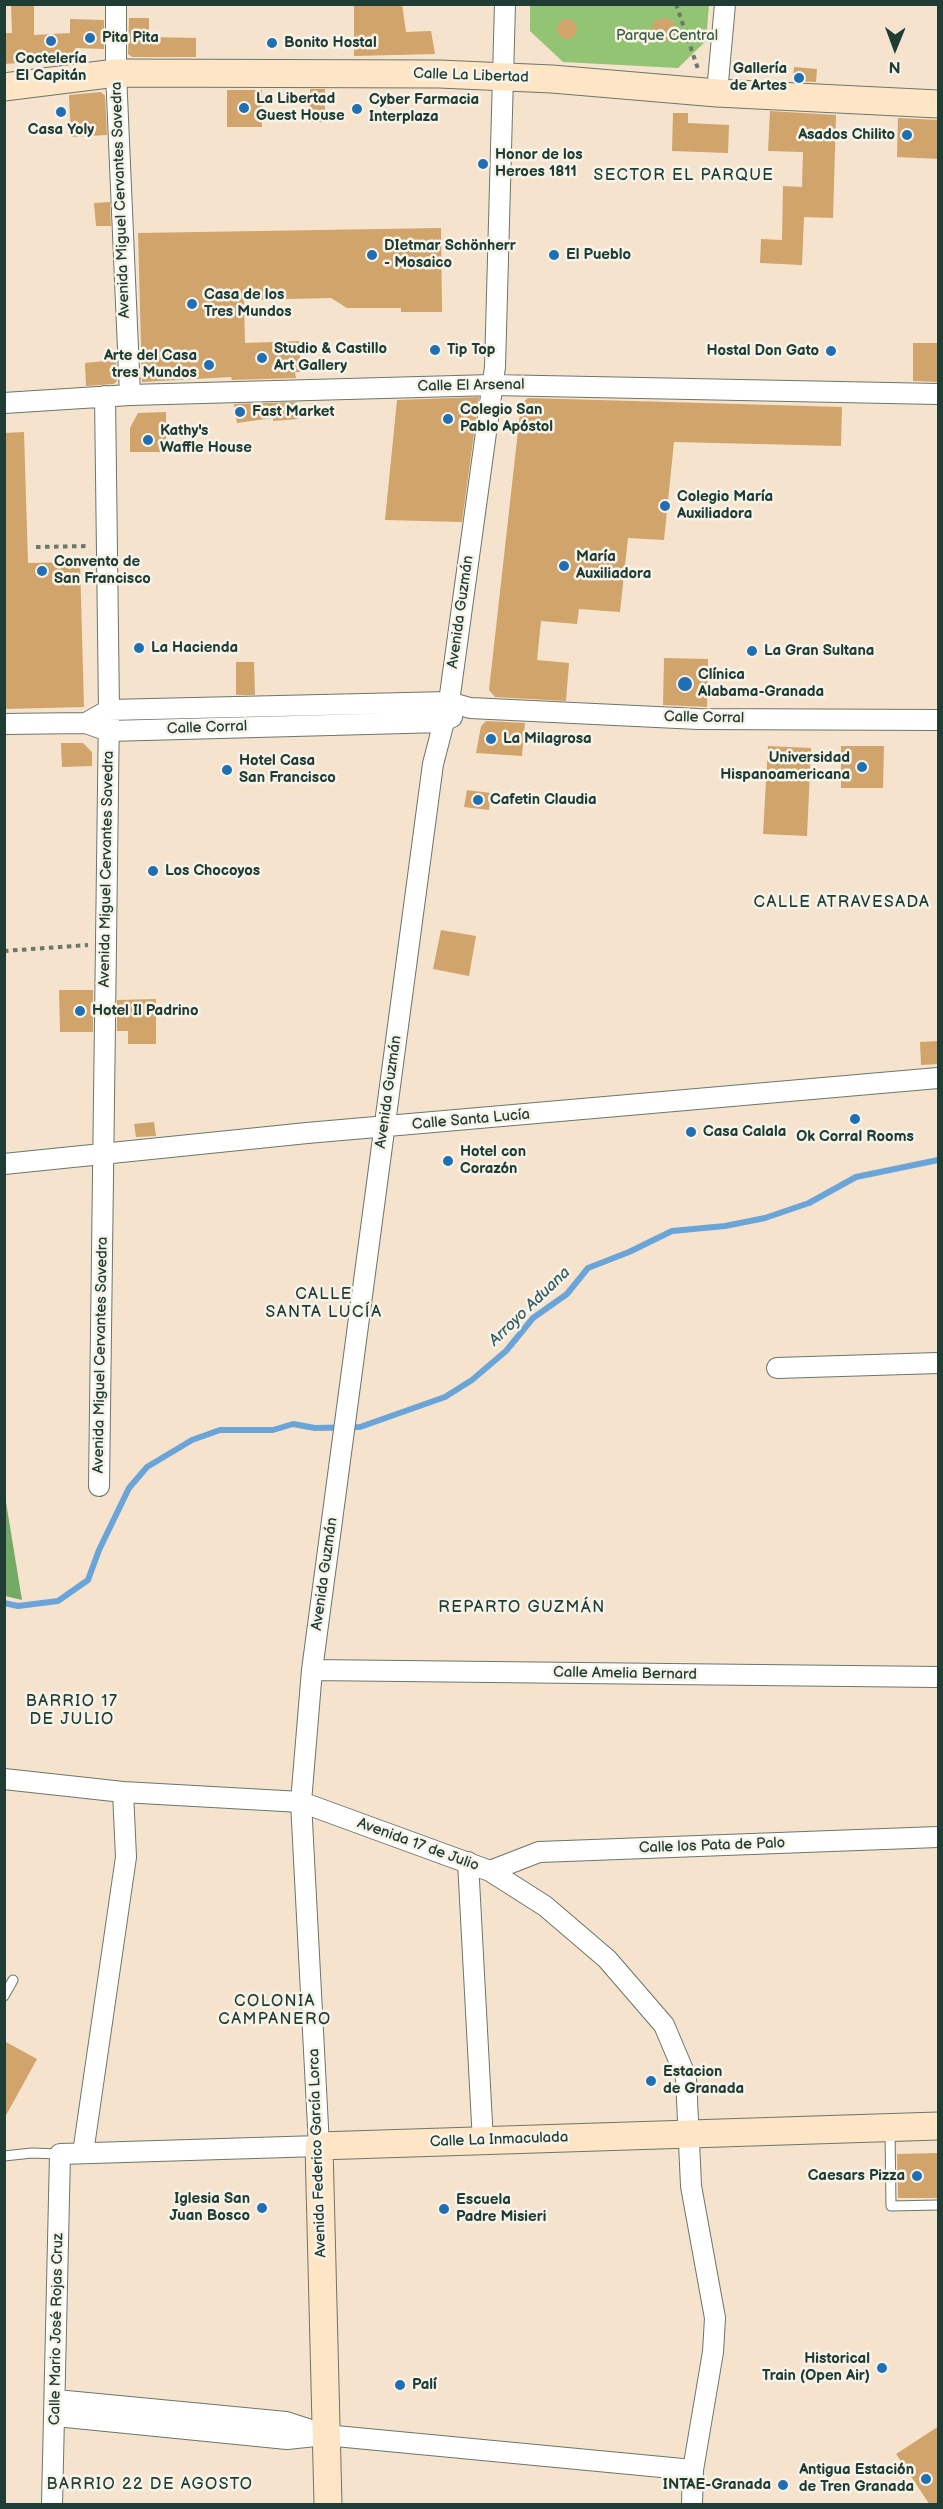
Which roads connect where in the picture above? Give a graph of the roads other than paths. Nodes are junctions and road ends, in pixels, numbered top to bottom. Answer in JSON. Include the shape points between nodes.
{"nodes":[{"id":1,"x":117,"y":4,"type":"edge"},
{"id":2,"x":505,"y":4,"type":"edge"},
{"id":3,"x":725,"y":4,"type":"edge"},
{"id":4,"x":116,"y":72,"type":"junction"},
{"id":5,"x":504,"y":77,"type":"junction"},
{"id":6,"x":4,"y":87,"type":"edge"},
{"id":7,"x":712,"y":93,"type":"junction"},
{"id":8,"x":939,"y":104,"type":"edge"},
{"id":9,"x":492,"y":385,"type":"junction"},
{"id":10,"x":130,"y":394,"type":"junction"},
{"id":11,"x":939,"y":394,"type":"edge"},
{"id":12,"x":105,"y":396,"type":"junction"},
{"id":13,"x":4,"y":403,"type":"edge"},
{"id":14,"x":449,"y":702,"type":"junction"},
{"id":15,"x":470,"y":708,"type":"junction"},
{"id":16,"x":109,"y":710,"type":"junction"},
{"id":17,"x":939,"y":720,"type":"edge"},
{"id":18,"x":442,"y":722,"type":"junction"},
{"id":19,"x":86,"y":723,"type":"junction"},
{"id":20,"x":4,"y":724,"type":"edge"},
{"id":21,"x":108,"y":731,"type":"junction"},
{"id":22,"x":939,"y":1078,"type":"edge"},
{"id":23,"x":384,"y":1128,"type":"junction"},
{"id":24,"x":105,"y":1154,"type":"junction"},
{"id":25,"x":4,"y":1164,"type":"edge"},
{"id":26,"x":939,"y":1363,"type":"edge"},
{"id":27,"x":777,"y":1368,"type":"dead end"},
{"id":28,"x":99,"y":1486,"type":"dead end"},
{"id":29,"x":312,"y":1670,"type":"junction"},
{"id":30,"x":939,"y":1677,"type":"edge"},
{"id":31,"x":4,"y":1779,"type":"edge"},
{"id":32,"x":123,"y":1792,"type":"junction"},
{"id":33,"x":301,"y":1802,"type":"junction"},
{"id":34,"x":939,"y":1837,"type":"edge"},
{"id":35,"x":468,"y":1862,"type":"junction"},
{"id":36,"x":490,"y":1871,"type":"junction"},
{"id":37,"x":13,"y":1980,"type":"dead end"},
{"id":38,"x":4,"y":1996,"type":"edge"},
{"id":39,"x":939,"y":2126,"type":"edge"},
{"id":40,"x":890,"y":2127,"type":"junction"},
{"id":41,"x":689,"y":2132,"type":"junction"},
{"id":42,"x":483,"y":2142,"type":"junction"},
{"id":43,"x":319,"y":2146,"type":"junction"},
{"id":44,"x":84,"y":2153,"type":"junction"},
{"id":45,"x":60,"y":2154,"type":"junction"},
{"id":46,"x":4,"y":2156,"type":"edge"},
{"id":47,"x":939,"y":2205,"type":"edge"},
{"id":48,"x":56,"y":2408,"type":"junction"},
{"id":49,"x":325,"y":2435,"type":"junction"},
{"id":50,"x":693,"y":2470,"type":"junction"},
{"id":51,"x":52,"y":2505,"type":"edge"},
{"id":52,"x":328,"y":2505,"type":"edge"},
{"id":53,"x":692,"y":2505,"type":"edge"}],
"edges":[{"from":1,"to":4,"type":"street","name":"Avenida Miguel Cervantes Savedra"},
{"from":2,"to":5,"type":"street","name":"Avenida Guzmán"},
{"from":3,"to":7,"type":"street"},
{"from":4,"to":5,"type":"main road","name":"Calle La Libertad"},
{"from":4,"to":6,"type":"main road","name":"Calle La Libertad"},
{"from":4,"to":10,"type":"street","name":"Avenida Miguel Cervantes Savedra"},
{"from":5,"to":7,"type":"main road","name":"Calle La Libertad"},
{"from":5,"to":9,"type":"street","name":"Avenida Guzmán"},
{"from":7,"to":8,"type":"main road","name":"Calle La Libertad"},
{"from":9,"to":10,"type":"street","name":"Calle El Arsenal"},
{"from":9,"to":11,"type":"street","name":"Calle El Arsenal"},
{"from":9,"to":14,"type":"street","name":"Avenida Guzmán"},
{"from":10,"to":12,"type":"street","name":"Calle El Arsenal"},
{"from":12,"to":13,"type":"street","name":"Calle El Arsenal"},
{"from":12,"to":16,"type":"street","name":"Avenida Miguel Cervantes Savedra"},
{"from":14,"to":15,"type":"street","name":"Calle Corral"},
{"from":14,"to":16,"type":"street","name":"Calle Corral"},
{"from":14,"to":18,"type":"street","name":"Avenida Guzmán"},
{"from":15,"to":17,"type":"street","name":"Calle Corral","via":[[698,719]]},
{"from":15,"to":18,"type":"street","name":"Calle Corral"},
{"from":16,"to":19,"type":"street","name":"Calle Corral"},
{"from":16,"to":21,"type":"street","name":"Avenida Miguel Cervantes Savedra"},
{"from":18,"to":21,"type":"street","name":"Calle Corral"},
{"from":18,"to":23,"type":"street","name":"Avenida Guzmán"},
{"from":19,"to":20,"type":"street","name":"Calle Corral"},
{"from":19,"to":21,"type":"street","name":"Calle Corral"},
{"from":21,"to":24,"type":"street","name":"Avenida Miguel Cervantes Savedra"},
{"from":22,"to":23,"type":"street","name":"Calle Santa Lucía"},
{"from":23,"to":24,"type":"street","name":"Calle Santa Lucía"},
{"from":23,"to":29,"type":"street","name":"Avenida Guzmán"},
{"from":24,"to":25,"type":"street","name":"Calle Santa Lucía"},
{"from":24,"to":28,"type":"street","name":"Avenida Miguel Cervantes Savedra"},
{"from":26,"to":27,"type":"street"},
{"from":29,"to":30,"type":"street","name":"Calle Amelia Bernard"},
{"from":29,"to":33,"type":"street","name":"Avenida Guzmán"},
{"from":31,"to":32,"type":"street","name":"Avenida 17 de Julio"},
{"from":32,"to":33,"type":"street","name":"Avenida 17 de Julio"},
{"from":32,"to":44,"type":"street","via":[[126,1857]]},
{"from":33,"to":35,"type":"street","name":"Avenida 17 de Julio"},
{"from":33,"to":43,"type":"street","name":"Avenida Federico García Lorca"},
{"from":34,"to":36,"type":"street","name":"Calle los Pata de Palo","via":[[538,1852]]},
{"from":35,"to":36,"type":"street","name":"Avenida 17 de Julio"},
{"from":35,"to":42,"type":"street"},
{"from":36,"to":41,"type":"street","name":"Avenida 17 de Julio","via":[[545,1906],[607,1959],[664,2025],[686,2078]]},
{"from":37,"to":38,"type":"lane"},
{"from":39,"to":40,"type":"main road","name":"Calle La Inmaculada"},
{"from":40,"to":41,"type":"main road","name":"Calle La Inmaculada"},
{"from":40,"to":47,"type":"lane","via":[[891,2206]]},
{"from":41,"to":42,"type":"main road","name":"Calle La Inmaculada"},
{"from":41,"to":50,"type":"street","name":"Avenida 17 de Julio","via":[[692,2186],[715,2319]]},
{"from":42,"to":43,"type":"main road","name":"Calle La Inmaculada"},
{"from":43,"to":44,"type":"street","name":"Calle La Inmaculada"},
{"from":43,"to":49,"type":"main road","name":"Avenida Federico García Lorca"},
{"from":44,"to":45,"type":"street","name":"Calle La Inmaculada"},
{"from":45,"to":46,"type":"lane"},
{"from":45,"to":48,"type":"street","name":"Calle Mario José Rojas Cruz"},
{"from":48,"to":49,"type":"street","via":[[287,2439]]},
{"from":48,"to":51,"type":"street","name":"Calle Mario José Rojas Cruz"},
{"from":49,"to":50,"type":"street"},
{"from":49,"to":52,"type":"main road","name":"Avenida Federico García Lorca"},
{"from":50,"to":53,"type":"street","name":"Avenida 17 de Julio"}]}
